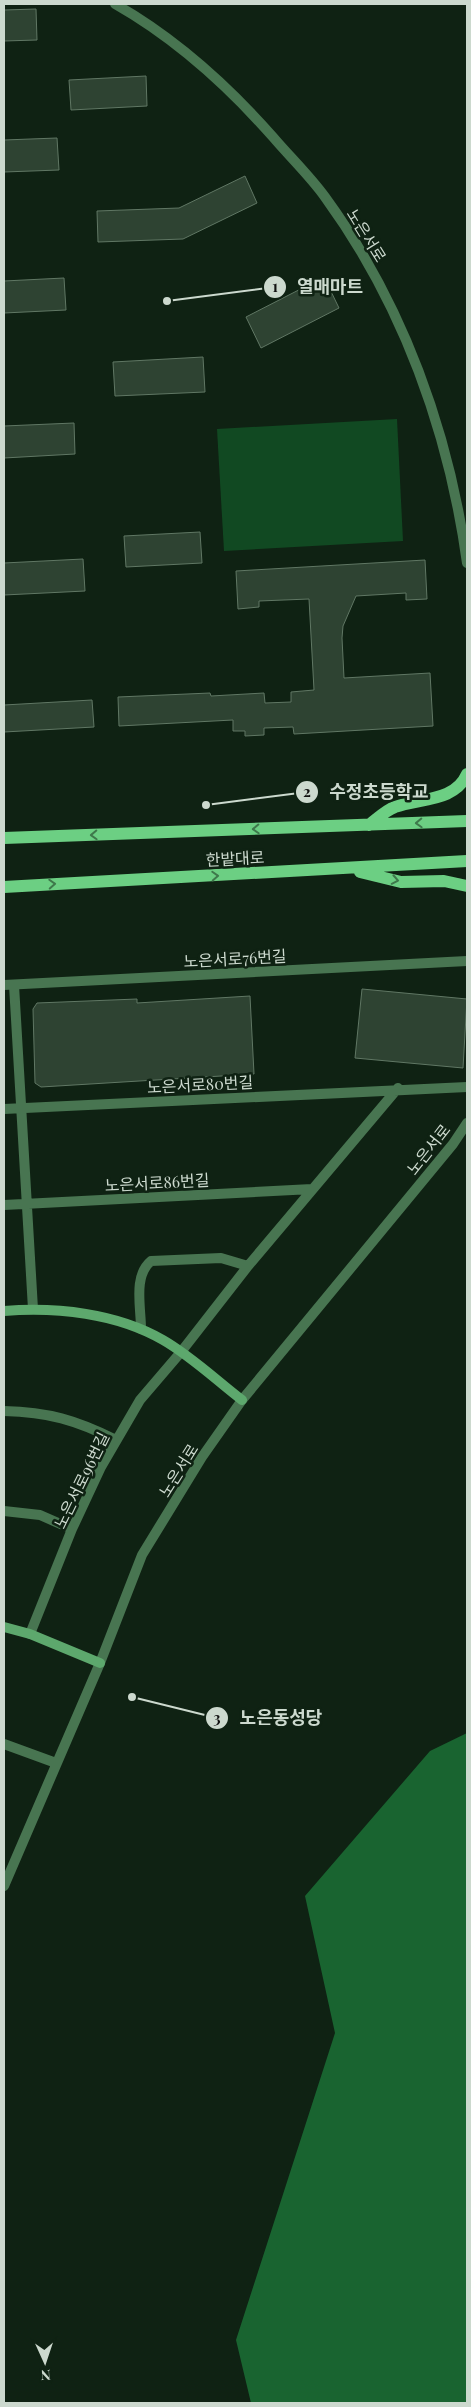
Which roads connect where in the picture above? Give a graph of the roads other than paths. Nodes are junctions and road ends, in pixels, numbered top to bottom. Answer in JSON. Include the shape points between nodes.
{"nodes":[{"id":1,"x":115,"y":4,"type":"edge"},
{"id":2,"x":467,"y":563,"type":"edge"},
{"id":3,"x":467,"y":774,"type":"edge"},
{"id":4,"x":467,"y":821,"type":"edge"},
{"id":5,"x":369,"y":825,"type":"junction"},
{"id":6,"x":4,"y":838,"type":"edge"},
{"id":7,"x":467,"y":860,"type":"edge"},
{"id":8,"x":348,"y":869,"type":"junction"},
{"id":9,"x":467,"y":886,"type":"edge"},
{"id":10,"x":4,"y":887,"type":"edge"},
{"id":11,"x":467,"y":961,"type":"edge"},
{"id":12,"x":9,"y":985,"type":"edge"},
{"id":13,"x":467,"y":1087,"type":"edge"},
{"id":14,"x":398,"y":1088,"type":"junction"},
{"id":15,"x":21,"y":1108,"type":"junction"},
{"id":16,"x":4,"y":1109,"type":"edge"},
{"id":17,"x":467,"y":1123,"type":"edge"},
{"id":18,"x":312,"y":1188,"type":"junction"},
{"id":19,"x":25,"y":1204,"type":"junction"},
{"id":20,"x":4,"y":1205,"type":"edge"},
{"id":21,"x":248,"y":1266,"type":"junction"},
{"id":22,"x":33,"y":1309,"type":"junction"},
{"id":23,"x":4,"y":1310,"type":"edge"},
{"id":24,"x":141,"y":1329,"type":"junction"},
{"id":25,"x":181,"y":1352,"type":"junction"},
{"id":26,"x":242,"y":1400,"type":"junction"},
{"id":27,"x":4,"y":1411,"type":"edge"},
{"id":28,"x":116,"y":1440,"type":"junction"},
{"id":29,"x":4,"y":1511,"type":"edge"},
{"id":30,"x":72,"y":1529,"type":"junction"},
{"id":31,"x":4,"y":1627,"type":"edge"},
{"id":32,"x":30,"y":1634,"type":"junction"},
{"id":33,"x":100,"y":1663,"type":"junction"},
{"id":34,"x":4,"y":1744,"type":"edge"},
{"id":35,"x":56,"y":1763,"type":"junction"},
{"id":36,"x":4,"y":1886,"type":"edge"}],
"edges":[{"from":1,"to":2,"type":"street","name":"노은서로","via":[[185,53],[241,100],[325,196],[368,263],[404,335],[432,407],[461,519]]},
{"from":3,"to":5,"type":"main road","via":[[454,791],[392,807]]},
{"from":4,"to":5,"type":"main road","name":"한밭대로","one_way":true},
{"from":5,"to":6,"type":"main road","name":"한밭대로","one_way":true},
{"from":7,"to":8,"type":"main road","name":"한밭대로"},
{"from":8,"to":9,"type":"main road","one_way":true,"via":[[401,882],[444,881]]},
{"from":10,"to":8,"type":"main road","name":"한밭대로","one_way":true},
{"from":11,"to":12,"type":"street","name":"노은서로76번길"},
{"from":12,"to":15,"type":"street"},
{"from":13,"to":14,"type":"street","name":"노은서로80번길"},
{"from":14,"to":15,"type":"street","name":"노은서로80번길"},
{"from":14,"to":18,"type":"street"},
{"from":15,"to":16,"type":"street","name":"노은서로80번길"},
{"from":15,"to":19,"type":"street"},
{"from":17,"to":26,"type":"street","name":"노은서로"},
{"from":18,"to":19,"type":"street","name":"노은서로86번길"},
{"from":18,"to":21,"type":"street"},
{"from":19,"to":20,"type":"street","name":"노은서로86번길"},
{"from":19,"to":22,"type":"street"},
{"from":21,"to":24,"type":"street","via":[[221,1258],[151,1261],[143,1267],[140,1275]]},
{"from":21,"to":25,"type":"street"},
{"from":22,"to":23,"type":"street"},
{"from":22,"to":24,"type":"street","via":[[106,1318]]},
{"from":24,"to":25,"type":"street"},
{"from":25,"to":26,"type":"street"},
{"from":25,"to":28,"type":"street","name":"노은서로96번길","via":[[140,1400]]},
{"from":26,"to":33,"type":"street","name":"노은서로","via":[[202,1457],[142,1556]]},
{"from":27,"to":28,"type":"street","via":[[64,1418],[86,1424]]},
{"from":28,"to":30,"type":"street","name":"노은서로96번길"},
{"from":29,"to":30,"type":"street","via":[[40,1515]]},
{"from":30,"to":32,"type":"street","name":"노은서로96번길"},
{"from":31,"to":32,"type":"street"},
{"from":32,"to":33,"type":"street"},
{"from":33,"to":35,"type":"street","name":"노은서로"},
{"from":34,"to":35,"type":"street"},
{"from":35,"to":36,"type":"street","name":"노은서로"}]}
